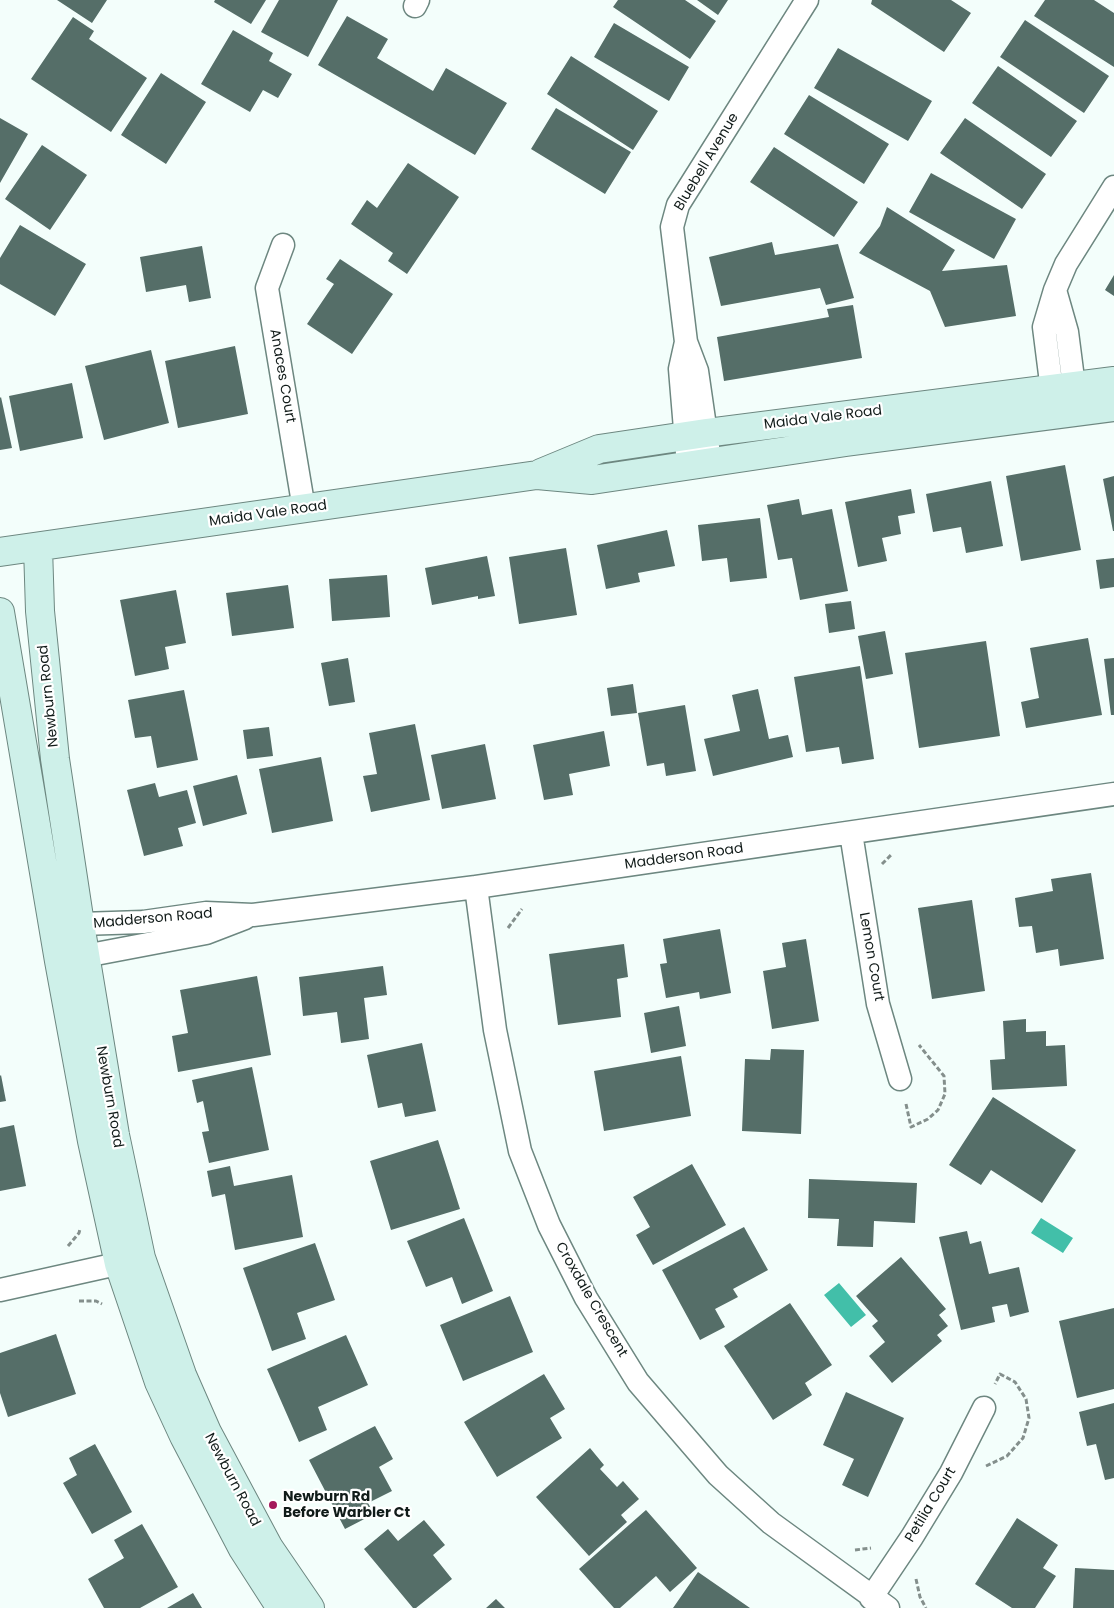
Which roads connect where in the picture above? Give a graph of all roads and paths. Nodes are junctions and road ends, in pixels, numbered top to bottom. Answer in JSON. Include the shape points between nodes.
{"nodes":[{"id":1,"x":807,"y":0,"type":"edge"},
{"id":2,"x":1114,"y":187,"type":"edge"},
{"id":3,"x":283,"y":245,"type":"dead end"},
{"id":4,"x":1114,"y":382,"type":"edge"},
{"id":5,"x":1064,"y":400,"type":"junction"},
{"id":6,"x":1114,"y":406,"type":"edge"},
{"id":7,"x":695,"y":434,"type":"junction"},
{"id":8,"x":699,"y":463,"type":"junction"},
{"id":9,"x":537,"y":475,"type":"junction"},
{"id":10,"x":304,"y":508,"type":"junction"},
{"id":11,"x":38,"y":547,"type":"junction"},
{"id":12,"x":0,"y":552,"type":"edge"},
{"id":13,"x":0,"y":612,"type":"edge"},
{"id":14,"x":1114,"y":794,"type":"edge"},
{"id":15,"x":851,"y":833,"type":"junction"},
{"id":16,"x":476,"y":887,"type":"junction"},
{"id":17,"x":529,"y":905,"type":"dead end"},
{"id":18,"x":253,"y":915,"type":"junction"},
{"id":19,"x":80,"y":924,"type":"junction"},
{"id":20,"x":54,"y":930,"type":"junction"},
{"id":21,"x":507,"y":937,"type":"dead end"},
{"id":22,"x":86,"y":956,"type":"junction"},
{"id":23,"x":59,"y":961,"type":"junction"},
{"id":24,"x":900,"y":1079,"type":"dead end"},
{"id":25,"x":130,"y":1261,"type":"junction"},
{"id":26,"x":0,"y":1290,"type":"edge"},
{"id":27,"x":984,"y":1408,"type":"dead end"},
{"id":28,"x":875,"y":1546,"type":"dead end"},
{"id":29,"x":850,"y":1550,"type":"dead end"},
{"id":30,"x":879,"y":1603,"type":"edge"},
{"id":31,"x":281,"y":1608,"type":"edge"},
{"id":32,"x":310,"y":1608,"type":"edge"}],
"edges":[{"from":1,"to":7,"type":"street","name":"Bluebell Avenue","via":[[678,205],[672,227],[686,342],[680,369]]},
{"from":2,"to":5,"type":"street","via":[[1066,264],[1044,327]]},
{"from":3,"to":10,"type":"street","name":"Anaces Court","via":[[267,288]]},
{"from":4,"to":5,"type":"street","name":"Maida Vale Road"},
{"from":5,"to":6,"type":"street","name":"Maida Vale Road"},
{"from":5,"to":7,"type":"street","name":"Maida Vale Road"},
{"from":5,"to":8,"type":"street","name":"Maida Vale Road"},
{"from":7,"to":8,"type":"street","name":"Bluebell Avenue"},
{"from":7,"to":9,"type":"street","name":"Maida Vale Road","via":[[599,449]]},
{"from":8,"to":9,"type":"street","name":"Maida Vale Road","via":[[592,480]]},
{"from":9,"to":10,"type":"street","name":"Maida Vale Road"},
{"from":10,"to":11,"type":"street","name":"Maida Vale Road"},
{"from":11,"to":12,"type":"street","name":"Maida Vale Road"},
{"from":11,"to":19,"type":"street","name":"Newburn Road","via":[[40,611],[55,759]]},
{"from":13,"to":20,"type":"street","name":"Newburn Road"},
{"from":14,"to":15,"type":"street","name":"Madderson Road"},
{"from":15,"to":16,"type":"street","name":"Madderson Road"},
{"from":15,"to":24,"type":"street","name":"Lemon Court","via":[[878,1004]]},
{"from":16,"to":18,"type":"street","name":"Madderson Road"},
{"from":16,"to":30,"type":"street","name":"Croxdale Crescent","via":[[495,1030],[520,1151],[549,1225],[586,1298],[638,1382],[718,1475],[770,1523]]},
{"from":17,"to":21,"type":"path","via":[[521,910],[507,929]]},
{"from":18,"to":19,"type":"street","name":"Madderson Road","via":[[206,913],[143,922]]},
{"from":18,"to":22,"type":"street","name":"Madderson Road","via":[[206,932]]},
{"from":19,"to":20,"type":"street","name":"Madderson Road"},
{"from":19,"to":22,"type":"street","name":"Newburn Road"},
{"from":20,"to":23,"type":"street","name":"Newburn Road"},
{"from":22,"to":23,"type":"street","name":"Madderson Road"},
{"from":22,"to":25,"type":"street","name":"Newburn Road","via":[[115,1135]]},
{"from":23,"to":25,"type":"street","name":"Newburn Road","via":[[92,1142]]},
{"from":25,"to":26,"type":"street"},
{"from":25,"to":31,"type":"street","name":"Newburn Road","via":[[142,1337],[184,1436],[243,1549]]},
{"from":25,"to":32,"type":"street","name":"Newburn Road","via":[[206,1432],[269,1548]]},
{"from":27,"to":30,"type":"street","name":"Petilia Court"},
{"from":28,"to":29,"type":"path","via":[[868,1550]]}]}
